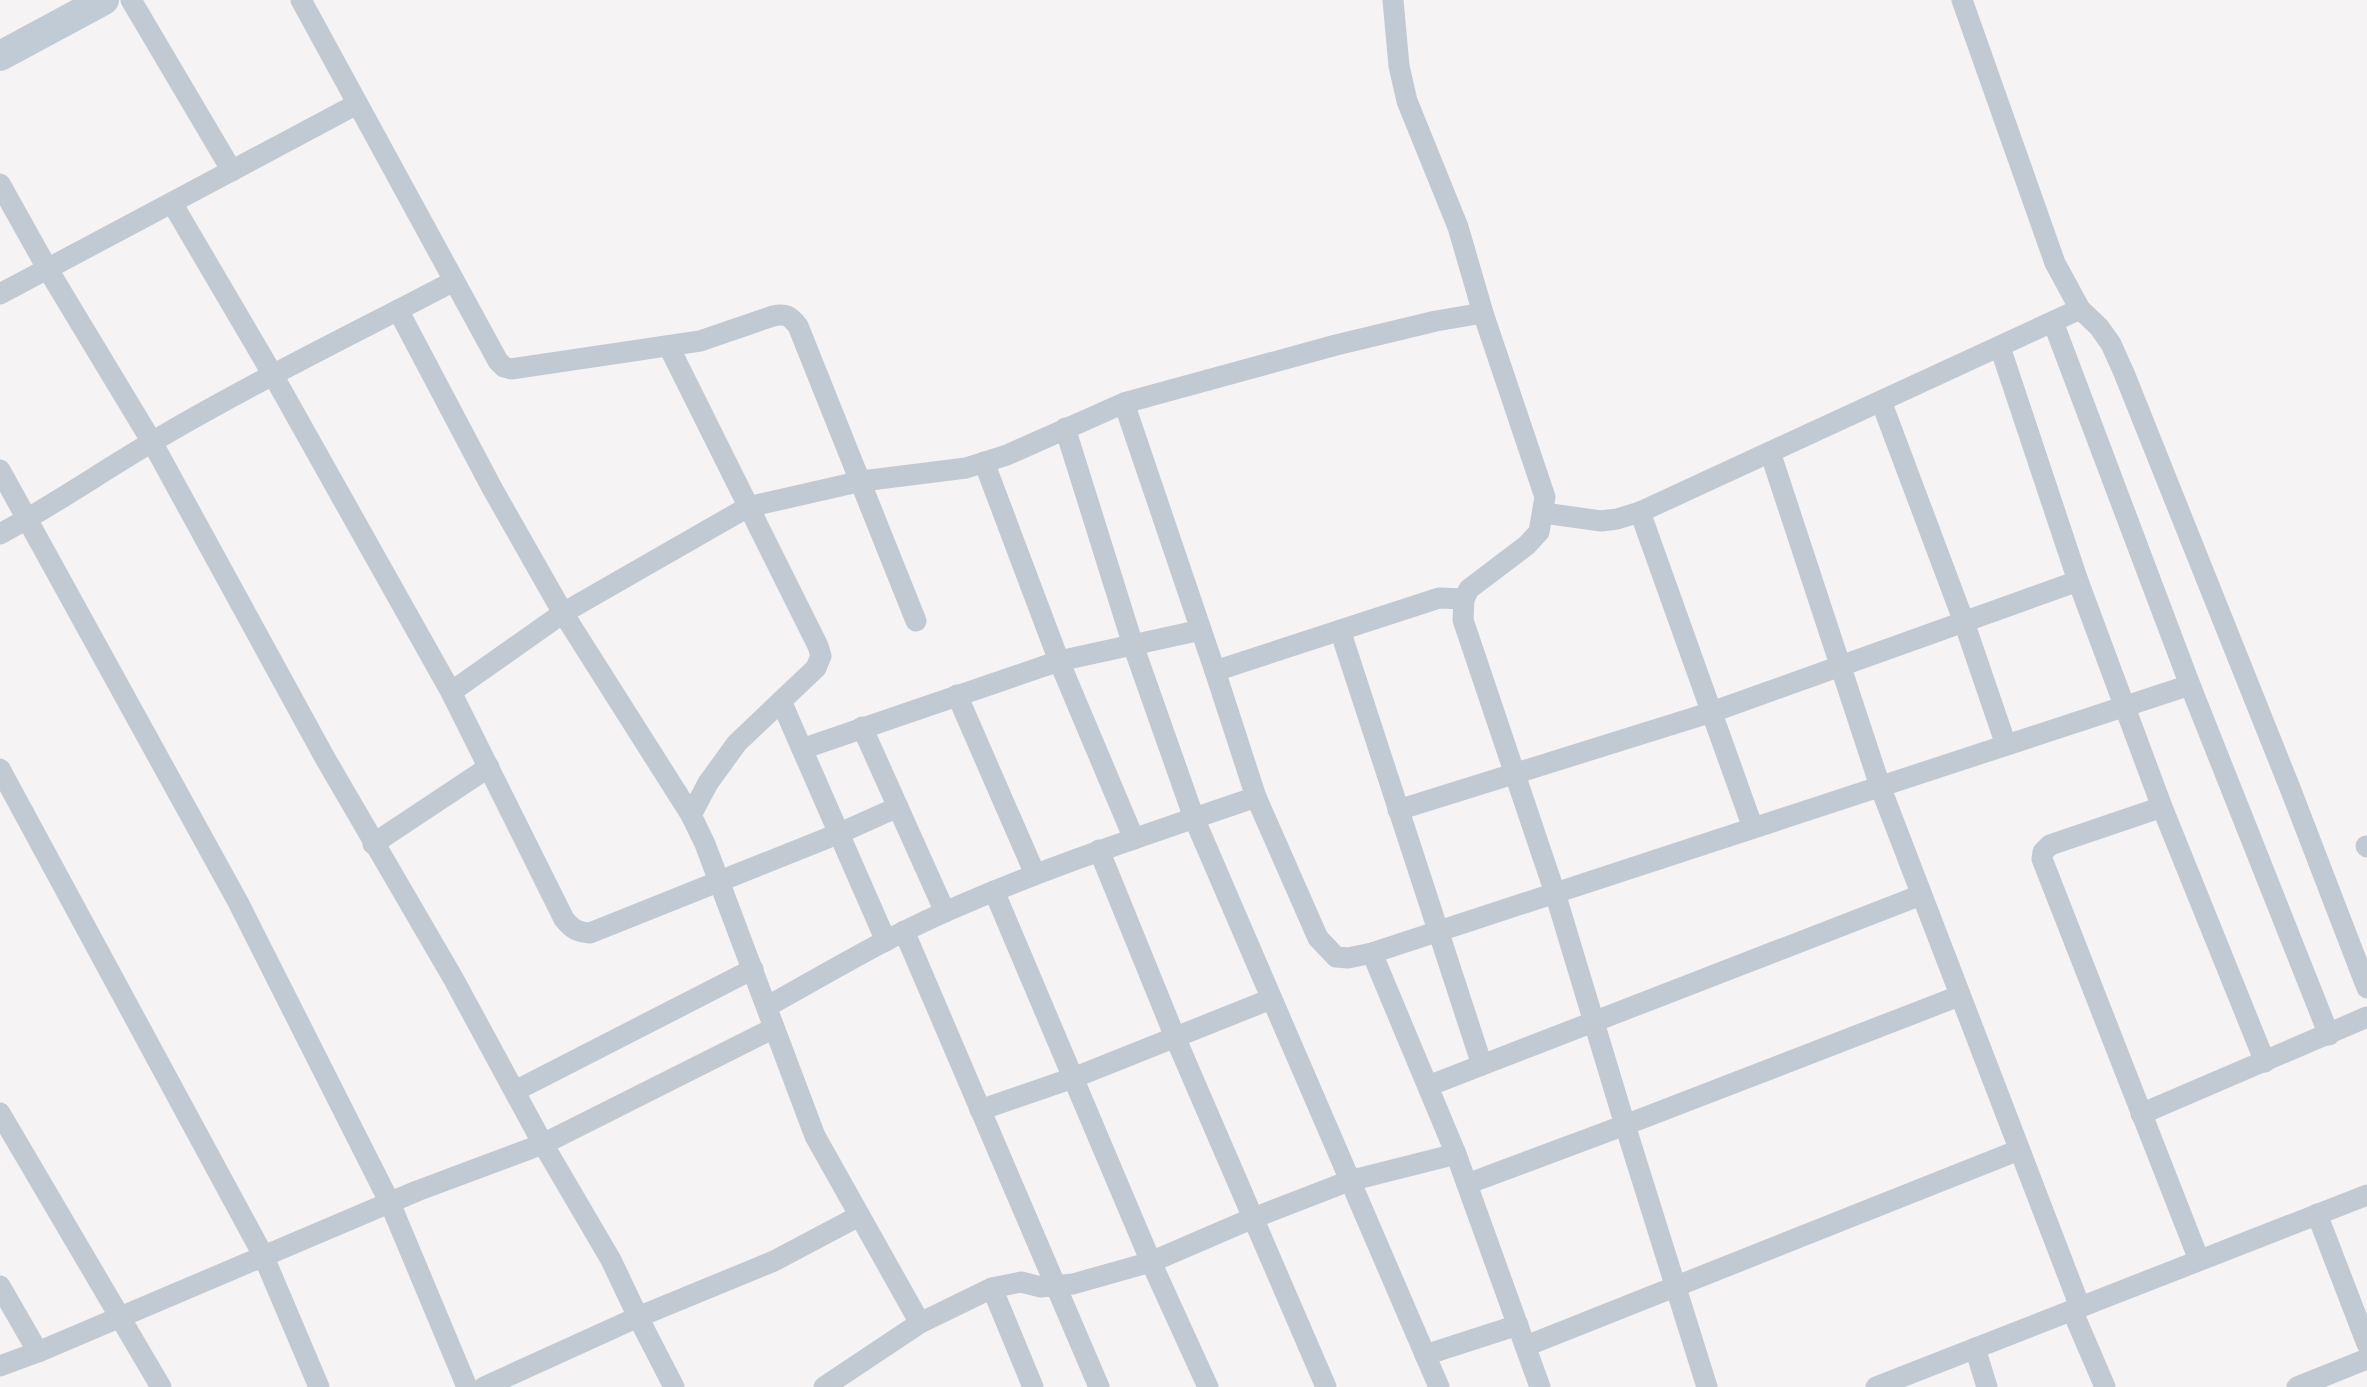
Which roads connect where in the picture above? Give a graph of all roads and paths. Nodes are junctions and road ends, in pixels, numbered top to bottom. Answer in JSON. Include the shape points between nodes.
{"nodes":[{"id":1,"x":104,"y":0,"type":"edge"},
{"id":2,"x":131,"y":0,"type":"edge"},
{"id":3,"x":301,"y":0,"type":"edge"},
{"id":4,"x":1393,"y":0,"type":"edge"},
{"id":5,"x":1962,"y":0,"type":"edge"},
{"id":6,"x":0,"y":56,"type":"edge"},
{"id":7,"x":357,"y":104,"type":"junction"},
{"id":8,"x":232,"y":171,"type":"junction"},
{"id":9,"x":0,"y":184,"type":"edge"},
{"id":10,"x":172,"y":203,"type":"junction"},
{"id":11,"x":47,"y":268,"type":"junction"},
{"id":12,"x":454,"y":281,"type":"junction"},
{"id":13,"x":0,"y":294,"type":"edge"},
{"id":14,"x":2080,"y":309,"type":"junction"},
{"id":15,"x":398,"y":310,"type":"junction"},
{"id":16,"x":1483,"y":313,"type":"junction"},
{"id":17,"x":2053,"y":322,"type":"junction"},
{"id":18,"x":669,"y":347,"type":"junction"},
{"id":19,"x":2000,"y":347,"type":"junction"},
{"id":20,"x":273,"y":375,"type":"junction"},
{"id":21,"x":1881,"y":401,"type":"junction"},
{"id":22,"x":1124,"y":403,"type":"junction"},
{"id":23,"x":1065,"y":428,"type":"junction"},
{"id":24,"x":152,"y":442,"type":"junction"},
{"id":25,"x":1770,"y":452,"type":"junction"},
{"id":26,"x":984,"y":462,"type":"junction"},
{"id":27,"x":0,"y":471,"type":"edge"},
{"id":28,"x":862,"y":481,"type":"junction"},
{"id":29,"x":748,"y":507,"type":"junction"},
{"id":30,"x":1640,"y":512,"type":"junction"},
{"id":31,"x":1544,"y":513,"type":"junction"},
{"id":32,"x":27,"y":520,"type":"junction"},
{"id":33,"x":0,"y":534,"type":"edge"},
{"id":34,"x":2078,"y":581,"type":"junction"},
{"id":35,"x":1464,"y":599,"type":"junction"},
{"id":36,"x":563,"y":613,"type":"junction"},
{"id":37,"x":916,"y":621,"type":"dead end"},
{"id":38,"x":1964,"y":622,"type":"junction"},
{"id":39,"x":1201,"y":630,"type":"junction"},
{"id":40,"x":1340,"y":630,"type":"junction"},
{"id":41,"x":1132,"y":645,"type":"junction"},
{"id":42,"x":1059,"y":661,"type":"junction"},
{"id":43,"x":1840,"y":666,"type":"junction"},
{"id":44,"x":1215,"y":670,"type":"junction"},
{"id":45,"x":2190,"y":685,"type":"junction"},
{"id":46,"x":451,"y":692,"type":"junction"},
{"id":47,"x":957,"y":695,"type":"junction"},
{"id":48,"x":781,"y":701,"type":"junction"},
{"id":49,"x":2125,"y":706,"type":"junction"},
{"id":50,"x":1712,"y":712,"type":"junction"},
{"id":51,"x":862,"y":727,"type":"junction"},
{"id":52,"x":2006,"y":745,"type":"junction"},
{"id":53,"x":802,"y":749,"type":"junction"},
{"id":54,"x":489,"y":767,"type":"junction"},
{"id":55,"x":0,"y":769,"type":"edge"},
{"id":56,"x":1516,"y":774,"type":"junction"},
{"id":57,"x":1880,"y":786,"type":"junction"},
{"id":58,"x":1256,"y":797,"type":"junction"},
{"id":59,"x":898,"y":807,"type":"junction"},
{"id":60,"x":2162,"y":807,"type":"junction"},
{"id":61,"x":1398,"y":810,"type":"junction"},
{"id":62,"x":691,"y":815,"type":"junction"},
{"id":63,"x":1194,"y":818,"type":"junction"},
{"id":64,"x":1753,"y":828,"type":"junction"},
{"id":65,"x":840,"y":833,"type":"junction"},
{"id":66,"x":1134,"y":838,"type":"junction"},
{"id":67,"x":373,"y":843,"type":"junction"},
{"id":68,"x":1099,"y":850,"type":"junction"},
{"id":69,"x":1035,"y":874,"type":"junction"},
{"id":70,"x":718,"y":882,"type":"junction"},
{"id":71,"x":994,"y":891,"type":"junction"},
{"id":72,"x":1555,"y":893,"type":"junction"},
{"id":73,"x":1921,"y":895,"type":"junction"},
{"id":74,"x":945,"y":912,"type":"junction"},
{"id":75,"x":1438,"y":931,"type":"junction"},
{"id":76,"x":895,"y":936,"type":"junction"},
{"id":77,"x":1372,"y":953,"type":"junction"},
{"id":78,"x":753,"y":969,"type":"junction"},
{"id":79,"x":2367,"y":988,"type":"edge"},
{"id":80,"x":1959,"y":996,"type":"junction"},
{"id":81,"x":1271,"y":999,"type":"junction"},
{"id":82,"x":768,"y":1006,"type":"junction"},
{"id":83,"x":2367,"y":1017,"type":"edge"},
{"id":84,"x":1594,"y":1021,"type":"junction"},
{"id":85,"x":774,"y":1028,"type":"junction"},
{"id":86,"x":2329,"y":1035,"type":"junction"},
{"id":87,"x":1175,"y":1038,"type":"junction"},
{"id":88,"x":2265,"y":1062,"type":"junction"},
{"id":89,"x":1482,"y":1065,"type":"junction"},
{"id":90,"x":1073,"y":1078,"type":"junction"},
{"id":91,"x":1428,"y":1086,"type":"junction"},
{"id":92,"x":515,"y":1091,"type":"junction"},
{"id":93,"x":980,"y":1110,"type":"junction"},
{"id":94,"x":0,"y":1113,"type":"edge"},
{"id":95,"x":2141,"y":1114,"type":"junction"},
{"id":96,"x":1625,"y":1125,"type":"junction"},
{"id":97,"x":543,"y":1144,"type":"junction"},
{"id":98,"x":2019,"y":1150,"type":"junction"},
{"id":99,"x":1456,"y":1154,"type":"junction"},
{"id":100,"x":1349,"y":1181,"type":"junction"},
{"id":101,"x":1467,"y":1184,"type":"junction"},
{"id":102,"x":2367,"y":1195,"type":"edge"},
{"id":103,"x":390,"y":1203,"type":"junction"},
{"id":104,"x":2317,"y":1214,"type":"junction"},
{"id":105,"x":859,"y":1216,"type":"junction"},
{"id":106,"x":1253,"y":1218,"type":"junction"},
{"id":107,"x":263,"y":1255,"type":"junction"},
{"id":108,"x":2199,"y":1260,"type":"junction"},
{"id":109,"x":1151,"y":1262,"type":"junction"},
{"id":110,"x":0,"y":1286,"type":"edge"},
{"id":111,"x":1056,"y":1287,"type":"junction"},
{"id":112,"x":1676,"y":1287,"type":"junction"},
{"id":113,"x":992,"y":1288,"type":"junction"},
{"id":114,"x":2076,"y":1308,"type":"junction"},
{"id":115,"x":121,"y":1316,"type":"junction"},
{"id":116,"x":638,"y":1317,"type":"junction"},
{"id":117,"x":920,"y":1323,"type":"junction"},
{"id":118,"x":1518,"y":1325,"type":"junction"},
{"id":119,"x":2367,"y":1344,"type":"edge"},
{"id":120,"x":1526,"y":1346,"type":"junction"},
{"id":121,"x":1975,"y":1348,"type":"junction"},
{"id":122,"x":38,"y":1352,"type":"junction"},
{"id":123,"x":1425,"y":1355,"type":"junction"},
{"id":124,"x":2367,"y":1359,"type":"edge"},
{"id":125,"x":0,"y":1366,"type":"edge"},
{"id":126,"x":847,"y":1381,"type":"edge"},
{"id":127,"x":2308,"y":1385,"type":"edge"},
{"id":128,"x":1879,"y":1386,"type":"edge"},
{"id":129,"x":161,"y":1387,"type":"edge"},
{"id":130,"x":319,"y":1387,"type":"edge"},
{"id":131,"x":467,"y":1387,"type":"edge"},
{"id":132,"x":484,"y":1387,"type":"edge"},
{"id":133,"x":674,"y":1387,"type":"edge"},
{"id":134,"x":824,"y":1387,"type":"edge"},
{"id":135,"x":1033,"y":1387,"type":"edge"},
{"id":136,"x":1099,"y":1387,"type":"edge"},
{"id":137,"x":1208,"y":1387,"type":"edge"},
{"id":138,"x":1326,"y":1387,"type":"edge"},
{"id":139,"x":1439,"y":1387,"type":"edge"},
{"id":140,"x":1540,"y":1387,"type":"edge"},
{"id":141,"x":1707,"y":1387,"type":"edge"},
{"id":142,"x":1987,"y":1387,"type":"edge"},
{"id":143,"x":2105,"y":1387,"type":"edge"}],
"edges":[{"from":1,"to":6,"type":"street"},
{"from":2,"to":8,"type":"street"},
{"from":3,"to":7,"type":"street"},
{"from":4,"to":16,"type":"street","via":[[1407,101],[1458,227]]},
{"from":5,"to":14,"type":"street","via":[[2055,263]]},
{"from":7,"to":8,"type":"street"},
{"from":7,"to":12,"type":"street"},
{"from":8,"to":10,"type":"street"},
{"from":9,"to":11,"type":"street"},
{"from":10,"to":11,"type":"street"},
{"from":10,"to":20,"type":"street"},
{"from":11,"to":13,"type":"street"},
{"from":11,"to":24,"type":"street"},
{"from":12,"to":15,"type":"street"},
{"from":12,"to":18,"type":"street","via":[[504,367]]},
{"from":14,"to":17,"type":"street"},
{"from":14,"to":79,"type":"street","via":[[2105,336],[2124,373]]},
{"from":15,"to":20,"type":"street"},
{"from":15,"to":36,"type":"street"},
{"from":16,"to":22,"type":"street","via":[[1347,343]]},
{"from":16,"to":31,"type":"street","via":[[1545,497]]},
{"from":17,"to":19,"type":"street"},
{"from":17,"to":45,"type":"street"},
{"from":18,"to":28,"type":"street","via":[[773,316],[791,316]]},
{"from":18,"to":29,"type":"street"},
{"from":19,"to":21,"type":"street"},
{"from":19,"to":34,"type":"street"},
{"from":20,"to":24,"type":"street"},
{"from":20,"to":46,"type":"street"},
{"from":21,"to":25,"type":"street"},
{"from":21,"to":38,"type":"street"},
{"from":22,"to":23,"type":"street"},
{"from":22,"to":39,"type":"street"},
{"from":23,"to":26,"type":"street"},
{"from":23,"to":41,"type":"street"},
{"from":24,"to":32,"type":"street"},
{"from":24,"to":67,"type":"street"},
{"from":25,"to":30,"type":"street"},
{"from":25,"to":43,"type":"street"},
{"from":26,"to":28,"type":"street","via":[[966,468]]},
{"from":26,"to":42,"type":"street"},
{"from":27,"to":32,"type":"street"},
{"from":28,"to":29,"type":"street"},
{"from":28,"to":37,"type":"street"},
{"from":29,"to":36,"type":"street"},
{"from":29,"to":48,"type":"street","via":[[820,656],[816,668]]},
{"from":30,"to":31,"type":"street","via":[[1601,520]]},
{"from":30,"to":50,"type":"street"},
{"from":31,"to":35,"type":"street","via":[[1539,532],[1527,545],[1480,579]]},
{"from":32,"to":33,"type":"street"},
{"from":32,"to":103,"type":"street","via":[[237,902]]},
{"from":34,"to":38,"type":"street"},
{"from":34,"to":49,"type":"street"},
{"from":35,"to":40,"type":"street","via":[[1439,598]]},
{"from":35,"to":56,"type":"street","via":[[1463,620]]},
{"from":36,"to":46,"type":"street"},
{"from":36,"to":62,"type":"street"},
{"from":38,"to":43,"type":"street"},
{"from":38,"to":52,"type":"street"},
{"from":39,"to":41,"type":"street"},
{"from":39,"to":44,"type":"street"},
{"from":40,"to":44,"type":"street"},
{"from":40,"to":61,"type":"street"},
{"from":41,"to":42,"type":"street"},
{"from":41,"to":63,"type":"street"},
{"from":42,"to":47,"type":"street"},
{"from":42,"to":66,"type":"street"},
{"from":43,"to":50,"type":"street"},
{"from":43,"to":57,"type":"street"},
{"from":44,"to":58,"type":"street"},
{"from":45,"to":49,"type":"street"},
{"from":45,"to":86,"type":"street"},
{"from":46,"to":54,"type":"street"},
{"from":47,"to":51,"type":"street"},
{"from":47,"to":69,"type":"street"},
{"from":48,"to":53,"type":"street"},
{"from":48,"to":62,"type":"street","via":[[737,743]]},
{"from":49,"to":52,"type":"street"},
{"from":49,"to":60,"type":"street"},
{"from":50,"to":56,"type":"street"},
{"from":50,"to":64,"type":"street"},
{"from":51,"to":53,"type":"street"},
{"from":51,"to":59,"type":"street"},
{"from":52,"to":57,"type":"street"},
{"from":53,"to":65,"type":"street"},
{"from":54,"to":67,"type":"street"},
{"from":54,"to":70,"type":"street","via":[[564,919],[579,932],[590,933]]},
{"from":55,"to":107,"type":"street"},
{"from":56,"to":61,"type":"street"},
{"from":56,"to":72,"type":"street"},
{"from":57,"to":64,"type":"street"},
{"from":57,"to":73,"type":"street"},
{"from":58,"to":63,"type":"street"},
{"from":58,"to":77,"type":"street","via":[[1318,938],[1336,957]]},
{"from":59,"to":65,"type":"street"},
{"from":59,"to":74,"type":"street"},
{"from":60,"to":88,"type":"street"},
{"from":60,"to":95,"type":"street","via":[[2050,845],[2042,859]]},
{"from":61,"to":75,"type":"street"},
{"from":62,"to":70,"type":"street"},
{"from":63,"to":66,"type":"street"},
{"from":63,"to":81,"type":"street"},
{"from":64,"to":72,"type":"street"},
{"from":65,"to":70,"type":"street"},
{"from":65,"to":76,"type":"street"},
{"from":66,"to":68,"type":"street"},
{"from":67,"to":92,"type":"street"},
{"from":68,"to":69,"type":"street"},
{"from":68,"to":87,"type":"street"},
{"from":69,"to":71,"type":"street"},
{"from":70,"to":78,"type":"street"},
{"from":71,"to":74,"type":"street"},
{"from":71,"to":90,"type":"street"},
{"from":72,"to":75,"type":"street"},
{"from":72,"to":84,"type":"street"},
{"from":73,"to":80,"type":"street"},
{"from":73,"to":84,"type":"street"},
{"from":74,"to":76,"type":"street"},
{"from":75,"to":77,"type":"street"},
{"from":75,"to":89,"type":"street"},
{"from":76,"to":82,"type":"street"},
{"from":76,"to":93,"type":"street"},
{"from":77,"to":91,"type":"street"},
{"from":78,"to":82,"type":"street"},
{"from":78,"to":92,"type":"street"},
{"from":80,"to":96,"type":"street"},
{"from":80,"to":98,"type":"street"},
{"from":81,"to":87,"type":"street"},
{"from":81,"to":100,"type":"street"},
{"from":82,"to":85,"type":"street"},
{"from":83,"to":86,"type":"street"},
{"from":84,"to":89,"type":"street"},
{"from":84,"to":96,"type":"street"},
{"from":85,"to":97,"type":"street"},
{"from":85,"to":105,"type":"street","via":[[816,1136]]},
{"from":86,"to":88,"type":"street"},
{"from":87,"to":90,"type":"street"},
{"from":87,"to":106,"type":"street"},
{"from":88,"to":95,"type":"street"},
{"from":89,"to":91,"type":"street"},
{"from":90,"to":93,"type":"street"},
{"from":90,"to":109,"type":"street"},
{"from":91,"to":99,"type":"street"},
{"from":92,"to":97,"type":"street"},
{"from":93,"to":111,"type":"street"},
{"from":94,"to":115,"type":"street"},
{"from":95,"to":108,"type":"street"},
{"from":96,"to":101,"type":"street"},
{"from":96,"to":112,"type":"street"},
{"from":97,"to":103,"type":"street"},
{"from":97,"to":116,"type":"street","via":[[611,1260]]},
{"from":98,"to":112,"type":"street"},
{"from":98,"to":114,"type":"street"},
{"from":99,"to":100,"type":"street"},
{"from":99,"to":101,"type":"street"},
{"from":100,"to":106,"type":"street"},
{"from":100,"to":123,"type":"street"},
{"from":101,"to":118,"type":"street"},
{"from":102,"to":104,"type":"street"},
{"from":103,"to":107,"type":"street"},
{"from":103,"to":131,"type":"street"},
{"from":104,"to":108,"type":"street"},
{"from":104,"to":119,"type":"street"},
{"from":105,"to":116,"type":"street","via":[[774,1261]]},
{"from":105,"to":117,"type":"street"},
{"from":106,"to":109,"type":"street"},
{"from":106,"to":138,"type":"street"},
{"from":107,"to":115,"type":"street"},
{"from":107,"to":130,"type":"street"},
{"from":108,"to":114,"type":"street"},
{"from":109,"to":111,"type":"street"},
{"from":109,"to":137,"type":"street"},
{"from":110,"to":122,"type":"street"},
{"from":111,"to":113,"type":"street","via":[[1021,1282]]},
{"from":111,"to":136,"type":"street"},
{"from":112,"to":120,"type":"street"},
{"from":112,"to":141,"type":"street"},
{"from":113,"to":117,"type":"street"},
{"from":113,"to":135,"type":"street"},
{"from":114,"to":121,"type":"street"},
{"from":114,"to":143,"type":"street"},
{"from":115,"to":122,"type":"street"},
{"from":115,"to":129,"type":"street"},
{"from":116,"to":132,"type":"street"},
{"from":116,"to":133,"type":"street"},
{"from":117,"to":126,"type":"street"},
{"from":118,"to":120,"type":"street"},
{"from":118,"to":123,"type":"street"},
{"from":120,"to":140,"type":"street"},
{"from":121,"to":128,"type":"street"},
{"from":121,"to":142,"type":"street"},
{"from":122,"to":125,"type":"street"},
{"from":123,"to":139,"type":"street"},
{"from":124,"to":127,"type":"street"},
{"from":126,"to":134,"type":"street"}]}
